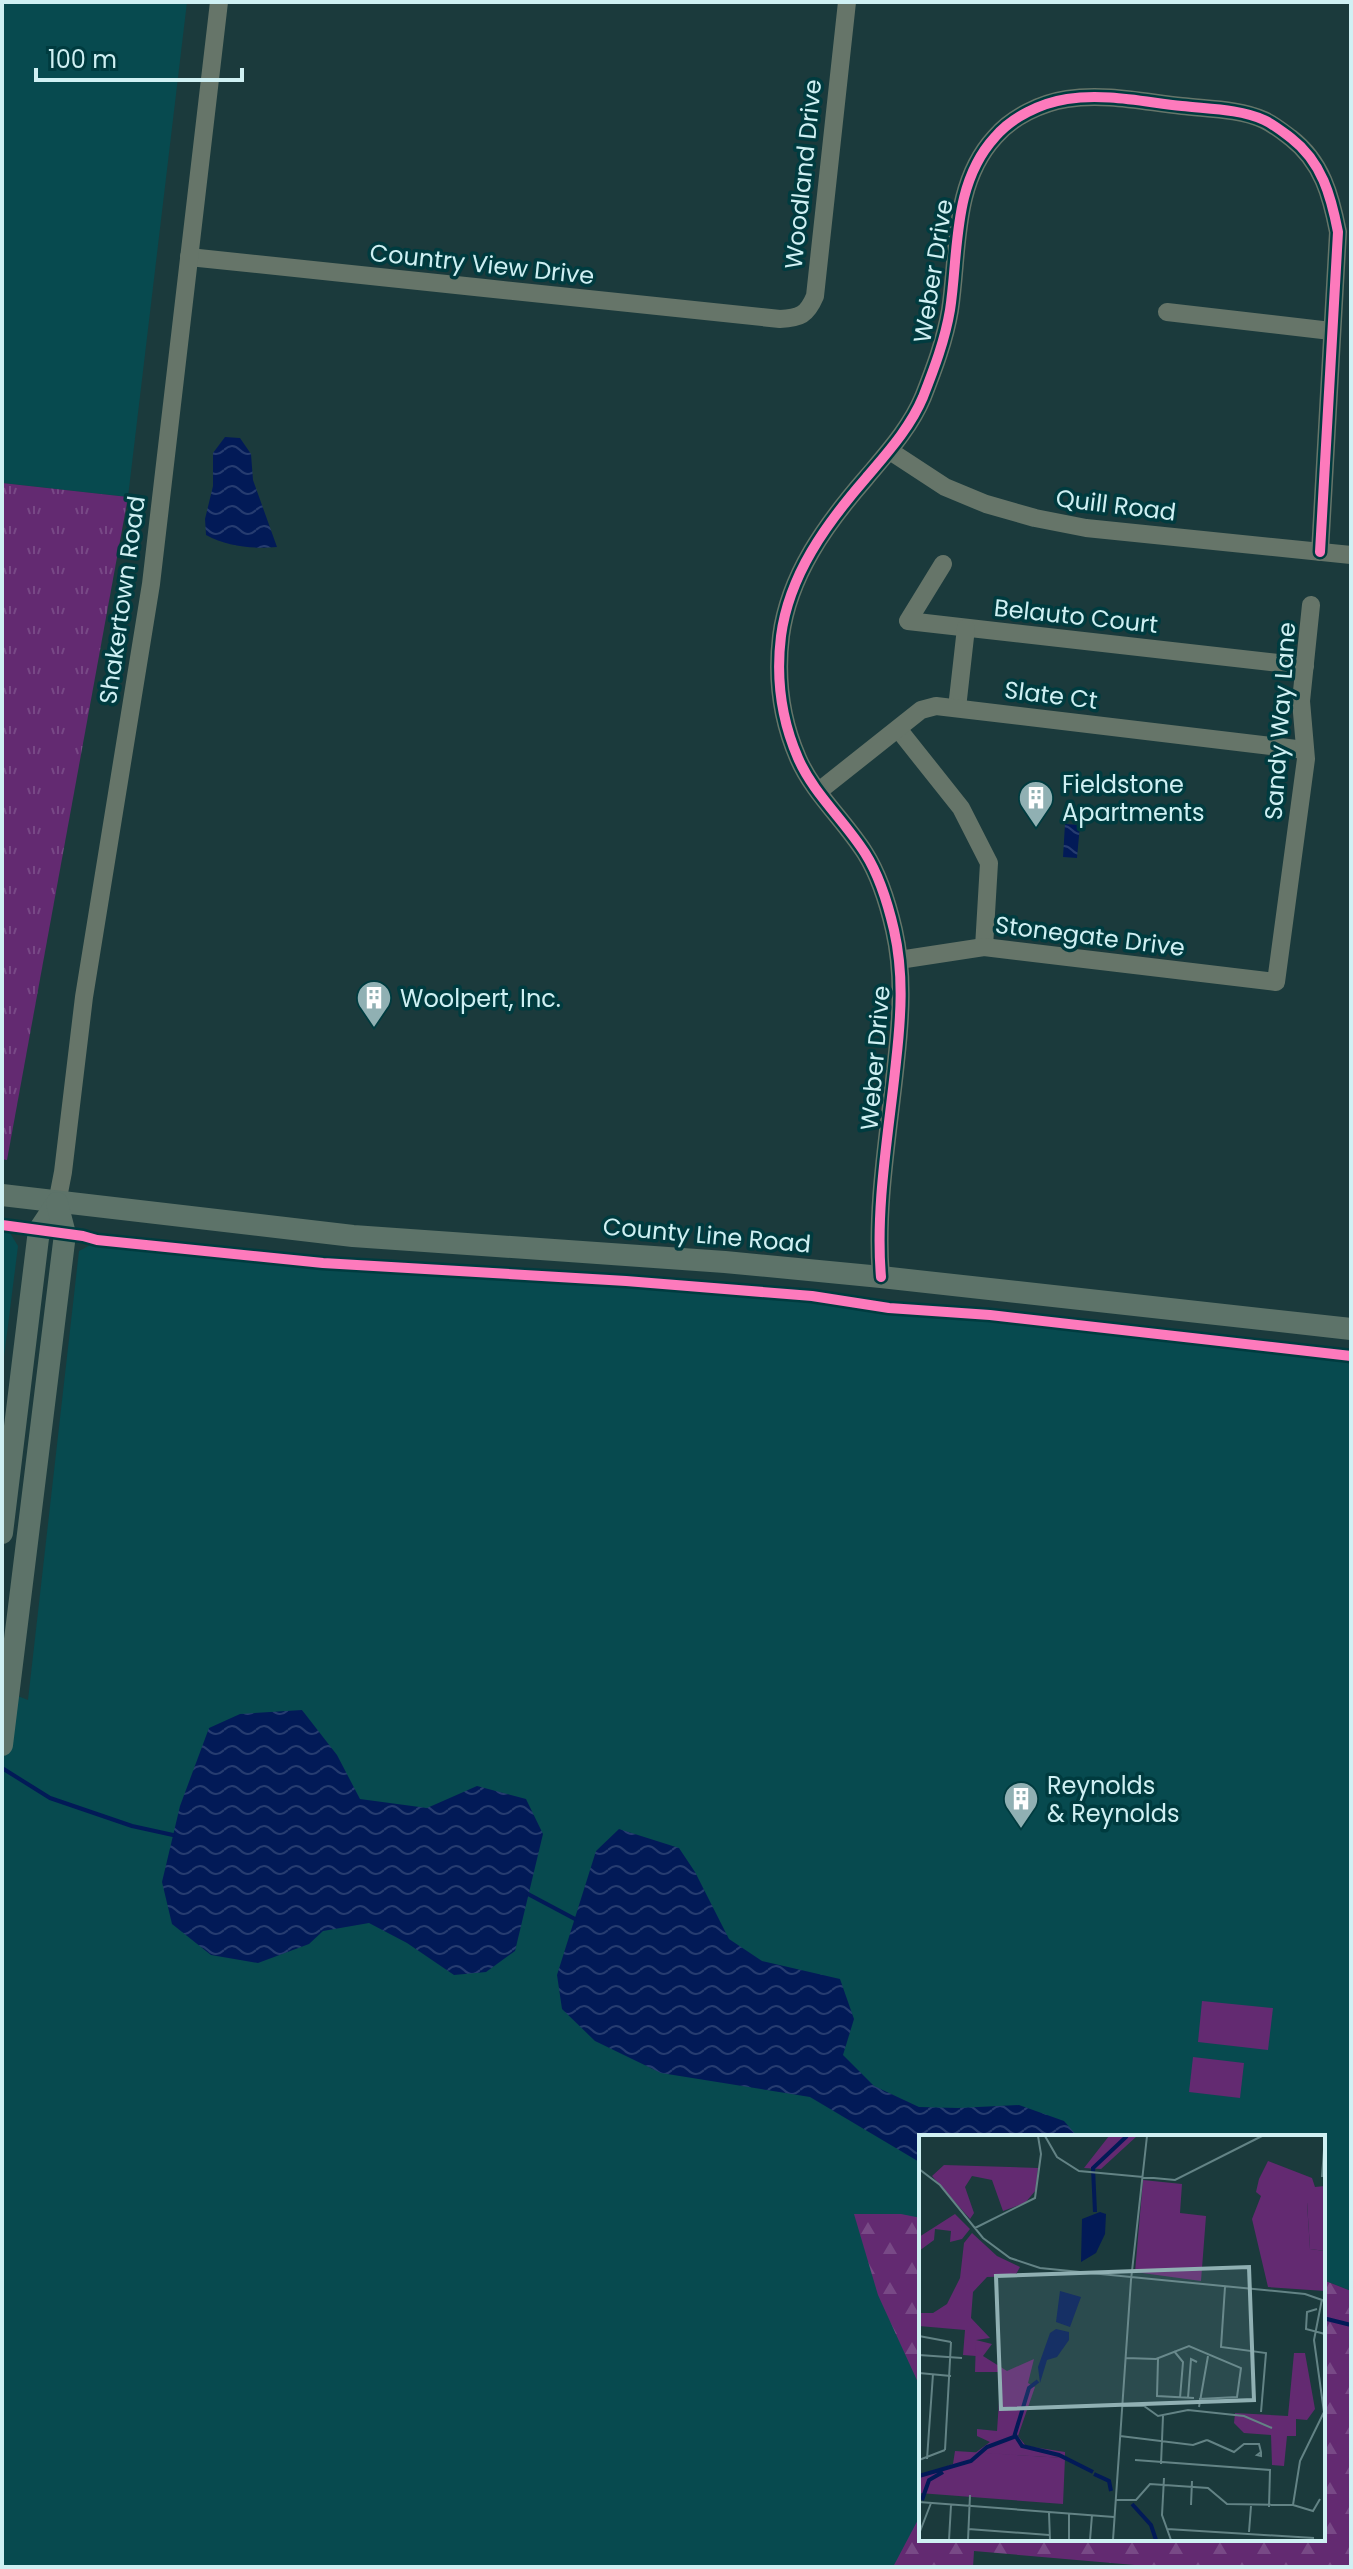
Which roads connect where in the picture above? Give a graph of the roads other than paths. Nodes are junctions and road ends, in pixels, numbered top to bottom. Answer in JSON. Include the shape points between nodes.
{"nodes":[{"id":1,"x":219,"y":2,"type":"edge"},
{"id":2,"x":847,"y":2,"type":"edge"},
{"id":3,"x":189,"y":257,"type":"junction"},
{"id":4,"x":1167,"y":312,"type":"dead end"},
{"id":5,"x":769,"y":318,"type":"joint"},
{"id":6,"x":1331,"y":331,"type":"junction"},
{"id":7,"x":890,"y":451,"type":"junction"},
{"id":8,"x":1320,"y":552,"type":"junction"},
{"id":9,"x":1351,"y":555,"type":"edge"},
{"id":10,"x":943,"y":564,"type":"dead end"},
{"id":11,"x":1311,"y":605,"type":"dead end"},
{"id":12,"x":966,"y":628,"type":"junction"},
{"id":13,"x":1305,"y":666,"type":"junction"},
{"id":14,"x":957,"y":708,"type":"junction"},
{"id":15,"x":899,"y":730,"type":"junction"},
{"id":16,"x":1305,"y":750,"type":"junction"},
{"id":17,"x":819,"y":791,"type":"junction"},
{"id":18,"x":984,"y":947,"type":"junction"},
{"id":19,"x":899,"y":960,"type":"junction"},
{"id":20,"x":1276,"y":982,"type":"joint"},
{"id":21,"x":2,"y":1195,"type":"edge"},
{"id":22,"x":57,"y":1203,"type":"junction"},
{"id":23,"x":881,"y":1277,"type":"junction"},
{"id":24,"x":1351,"y":1329,"type":"edge"},
{"id":25,"x":2,"y":1533,"type":"edge"},
{"id":26,"x":2,"y":1745,"type":"edge"}],
"edges":[{"from":1,"to":3,"type":"street","name":"Shakertown Road"},
{"from":2,"to":5,"type":"street","name":"Woodland Drive","via":[[815,296],[810,308],[794,318]]},
{"from":3,"to":5,"type":"street","name":"Country View Drive"},
{"from":3,"to":22,"type":"street","name":"Shakertown Road","via":[[151,584],[84,997]]},
{"from":4,"to":6,"type":"street"},
{"from":6,"to":7,"type":"street","name":"Weber Drive","via":[[1338,232],[1331,196],[1317,166],[1295,141],[1264,120],[1237,112],[1094,96],[1041,105],[996,135],[972,168],[940,355],[920,404]]},
{"from":6,"to":8,"type":"street","name":"Weber Drive"},
{"from":7,"to":8,"type":"street","name":"Quill Road","via":[[945,487],[1035,518]]},
{"from":7,"to":17,"type":"street","name":"Weber Drive","via":[[802,565],[787,603],[778,675],[785,720],[799,760]]},
{"from":8,"to":9,"type":"street","name":"Quill Road"},
{"from":10,"to":12,"type":"street","name":"Belauto Court","via":[[908,621]]},
{"from":11,"to":13,"type":"street","name":"Sandy Way Lane"},
{"from":12,"to":13,"type":"street","name":"Belauto Court"},
{"from":12,"to":14,"type":"street"},
{"from":13,"to":16,"type":"street","name":"Sandy Way Lane"},
{"from":14,"to":15,"type":"street","name":"Slate Ct","via":[[921,710]]},
{"from":14,"to":16,"type":"street","name":"Slate Ct"},
{"from":15,"to":17,"type":"street","name":"Slate Ct"},
{"from":15,"to":18,"type":"street","via":[[961,808],[989,863]]},
{"from":16,"to":20,"type":"street","name":"Sandy Way Lane"},
{"from":17,"to":19,"type":"street","name":"Weber Drive","via":[[866,854],[882,889]]},
{"from":18,"to":19,"type":"street","name":"Stonegate Drive"},
{"from":18,"to":20,"type":"street","name":"Stonegate Drive"},
{"from":19,"to":23,"type":"street","name":"Weber Drive","via":[[900,1018],[879,1238]]},
{"from":21,"to":22,"type":"main road","name":"County Line Road"},
{"from":22,"to":23,"type":"main road","name":"County Line Road","via":[[353,1236]]},
{"from":22,"to":25,"type":"main road","via":[[39,1230]]},
{"from":22,"to":26,"type":"main road","via":[[65,1234]]},
{"from":23,"to":24,"type":"main road","name":"County Line Road"}]}
